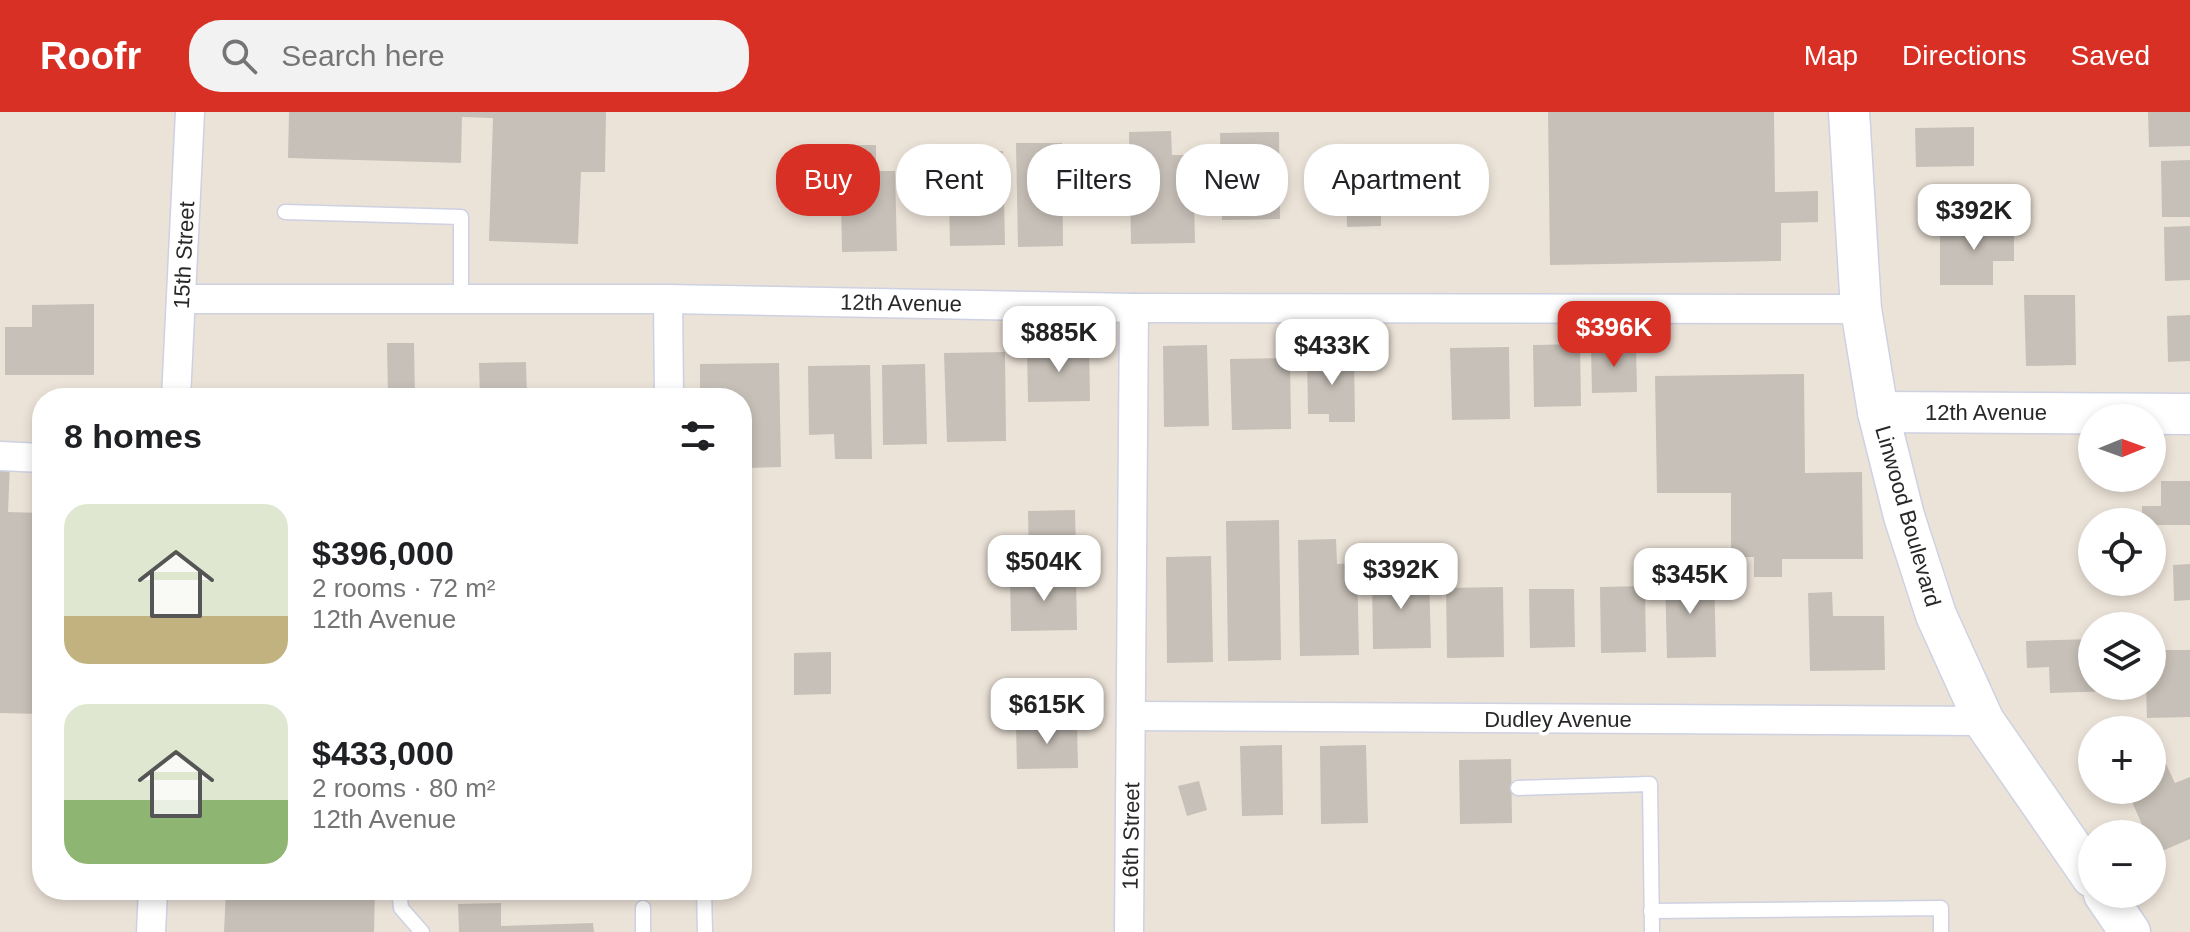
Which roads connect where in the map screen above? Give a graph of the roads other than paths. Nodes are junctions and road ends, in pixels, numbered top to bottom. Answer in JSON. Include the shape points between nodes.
{"nodes":[{"id":1,"x":190,"y":112,"type":"edge"},
{"id":2,"x":1849,"y":112,"type":"edge"},
{"id":3,"x":285,"y":212,"type":"dead end"},
{"id":4,"x":182,"y":299,"type":"junction"},
{"id":5,"x":461,"y":299,"type":"junction"},
{"id":6,"x":668,"y":299,"type":"junction"},
{"id":7,"x":1134,"y":308,"type":"junction"},
{"id":8,"x":1861,"y":309,"type":"junction"},
{"id":9,"x":177,"y":388,"type":"edge"},
{"id":10,"x":669,"y":388,"type":"edge"},
{"id":11,"x":1878,"y":412,"type":"junction"},
{"id":12,"x":2190,"y":414,"type":"edge"},
{"id":13,"x":0,"y":456,"type":"edge"},
{"id":14,"x":32,"y":458,"type":"edge"},
{"id":15,"x":1132,"y":716,"type":"junction"},
{"id":16,"x":1984,"y":721,"type":"junction"},
{"id":17,"x":1518,"y":788,"type":"dead end"},
{"id":18,"x":2078,"y":857,"type":"edge"},
{"id":19,"x":153,"y":900,"type":"edge"},
{"id":20,"x":400,"y":900,"type":"edge"},
{"id":21,"x":704,"y":900,"type":"edge"},
{"id":22,"x":643,"y":908,"type":"dead end"},
{"id":23,"x":2114,"y":908,"type":"edge"},
{"id":24,"x":1651,"y":911,"type":"junction"},
{"id":25,"x":151,"y":932,"type":"edge"},
{"id":26,"x":422,"y":932,"type":"edge"},
{"id":27,"x":643,"y":932,"type":"edge"},
{"id":28,"x":705,"y":932,"type":"edge"},
{"id":29,"x":1129,"y":932,"type":"edge"},
{"id":30,"x":1652,"y":932,"type":"edge"},
{"id":31,"x":1941,"y":932,"type":"edge"},
{"id":32,"x":2130,"y":932,"type":"edge"}],
"edges":[{"from":1,"to":4,"type":"street","name":"15th Street"},
{"from":2,"to":8,"type":"street","name":"Linwood Boulevard"},
{"from":3,"to":5,"type":"lane","via":[[461,217]]},
{"from":4,"to":5,"type":"street","name":"12th Avenue"},
{"from":4,"to":9,"type":"street","name":"15th Street"},
{"from":5,"to":6,"type":"street","name":"12th Avenue"},
{"from":6,"to":7,"type":"street","name":"12th Avenue"},
{"from":6,"to":10,"type":"street"},
{"from":7,"to":8,"type":"street","name":"12th Avenue"},
{"from":7,"to":15,"type":"street","name":"16th Street"},
{"from":8,"to":11,"type":"street","name":"Linwood Boulevard"},
{"from":11,"to":12,"type":"street","name":"12th Avenue"},
{"from":11,"to":16,"type":"street","name":"Linwood Boulevard","via":[[1936,615]]},
{"from":13,"to":14,"type":"street"},
{"from":15,"to":16,"type":"street","name":"Dudley Avenue"},
{"from":15,"to":29,"type":"street","name":"16th Street"},
{"from":16,"to":18,"type":"street","name":"Linwood Boulevard"},
{"from":17,"to":24,"type":"lane","via":[[1650,784]]},
{"from":19,"to":25,"type":"street"},
{"from":20,"to":26,"type":"lane"},
{"from":21,"to":28,"type":"lane"},
{"from":22,"to":27,"type":"lane"},
{"from":23,"to":32,"type":"street"},
{"from":24,"to":30,"type":"lane"},
{"from":24,"to":31,"type":"lane","via":[[1847,914],[1941,908]]}]}
